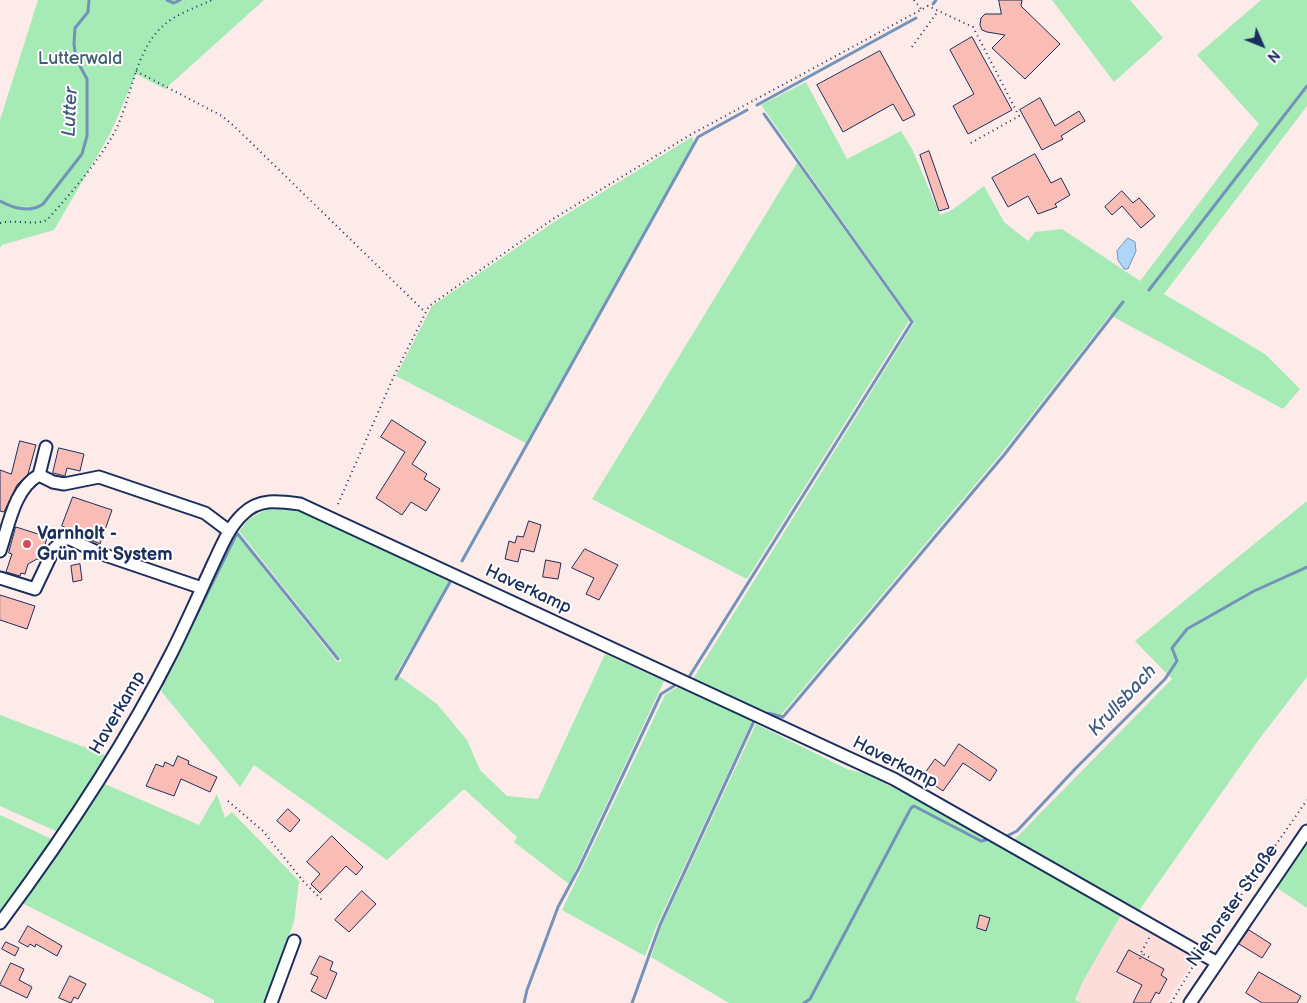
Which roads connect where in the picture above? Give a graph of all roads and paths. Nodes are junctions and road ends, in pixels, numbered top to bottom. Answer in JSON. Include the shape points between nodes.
{"nodes":[{"id":1,"x":212,"y":0,"type":"edge"},
{"id":2,"x":914,"y":0,"type":"edge"},
{"id":3,"x":921,"y":10,"type":"junction"},
{"id":4,"x":938,"y":10,"type":"junction"},
{"id":5,"x":912,"y":47,"type":"dead end"},
{"id":6,"x":136,"y":71,"type":"junction"},
{"id":7,"x":969,"y":144,"type":"dead end"},
{"id":8,"x":0,"y":224,"type":"edge"},
{"id":9,"x":425,"y":312,"type":"junction"},
{"id":10,"x":46,"y":447,"type":"dead end"},
{"id":11,"x":39,"y":475,"type":"junction"},
{"id":12,"x":338,"y":504,"type":"dead end"},
{"id":13,"x":5,"y":519,"type":"edge"},
{"id":14,"x":229,"y":530,"type":"junction"},
{"id":15,"x":0,"y":551,"type":"edge"},
{"id":16,"x":0,"y":578,"type":"edge"},
{"id":17,"x":202,"y":588,"type":"junction"},
{"id":18,"x":1307,"y":800,"type":"edge"},
{"id":19,"x":228,"y":801,"type":"dead end"},
{"id":20,"x":1307,"y":830,"type":"edge"},
{"id":21,"x":323,"y":901,"type":"dead end"},
{"id":22,"x":0,"y":923,"type":"edge"},
{"id":23,"x":1155,"y":927,"type":"junction"},
{"id":24,"x":294,"y":940,"type":"dead end"},
{"id":25,"x":1201,"y":953,"type":"junction"},
{"id":26,"x":1142,"y":954,"type":"junction"},
{"id":27,"x":1149,"y":957,"type":"dead end"},
{"id":28,"x":1140,"y":959,"type":"dead end"},
{"id":29,"x":1216,"y":962,"type":"junction"},
{"id":30,"x":271,"y":1003,"type":"edge"},
{"id":31,"x":1171,"y":1003,"type":"edge"},
{"id":32,"x":1190,"y":1003,"type":"edge"}],
"edges":[{"from":1,"to":6,"type":"path","via":[[165,23],[150,41]]},
{"from":2,"to":3,"type":"path"},
{"from":3,"to":4,"type":"path","via":[[928,6]]},
{"from":3,"to":9,"type":"path","via":[[690,135],[553,219],[428,306]]},
{"from":4,"to":5,"type":"path"},
{"from":4,"to":7,"type":"path","via":[[973,27],[1019,116]]},
{"from":6,"to":8,"type":"path","via":[[130,96],[113,134],[84,177],[47,220]]},
{"from":6,"to":9,"type":"path","via":[[222,116],[234,126]]},
{"from":9,"to":12,"type":"path"},
{"from":10,"to":11,"type":"street"},
{"from":11,"to":13,"type":"street","via":[[28,481]]},
{"from":11,"to":14,"type":"street","via":[[64,484],[99,476],[205,513]]},
{"from":13,"to":15,"type":"street"},
{"from":14,"to":17,"type":"street","name":"Haverkamp"},
{"from":14,"to":23,"type":"street","name":"Haverkamp","via":[[243,513],[257,504],[272,500],[300,504],[894,779]]},
{"from":16,"to":17,"type":"street","via":[[35,589],[58,543],[70,539]]},
{"from":17,"to":22,"type":"street","name":"Haverkamp","via":[[172,651],[102,777],[62,839]]},
{"from":18,"to":25,"type":"path"},
{"from":19,"to":21,"type":"path","via":[[263,831],[302,881]]},
{"from":20,"to":29,"type":"street","name":"Niehorster Straße"},
{"from":23,"to":25,"type":"street","name":"Haverkamp"},
{"from":23,"to":26,"type":"path"},
{"from":24,"to":30,"type":"street"},
{"from":25,"to":29,"type":"street","name":"Haverkamp"},
{"from":25,"to":31,"type":"path"},
{"from":26,"to":27,"type":"path"},
{"from":26,"to":28,"type":"path"},
{"from":29,"to":32,"type":"street","name":"Niehorster Straße"}]}
